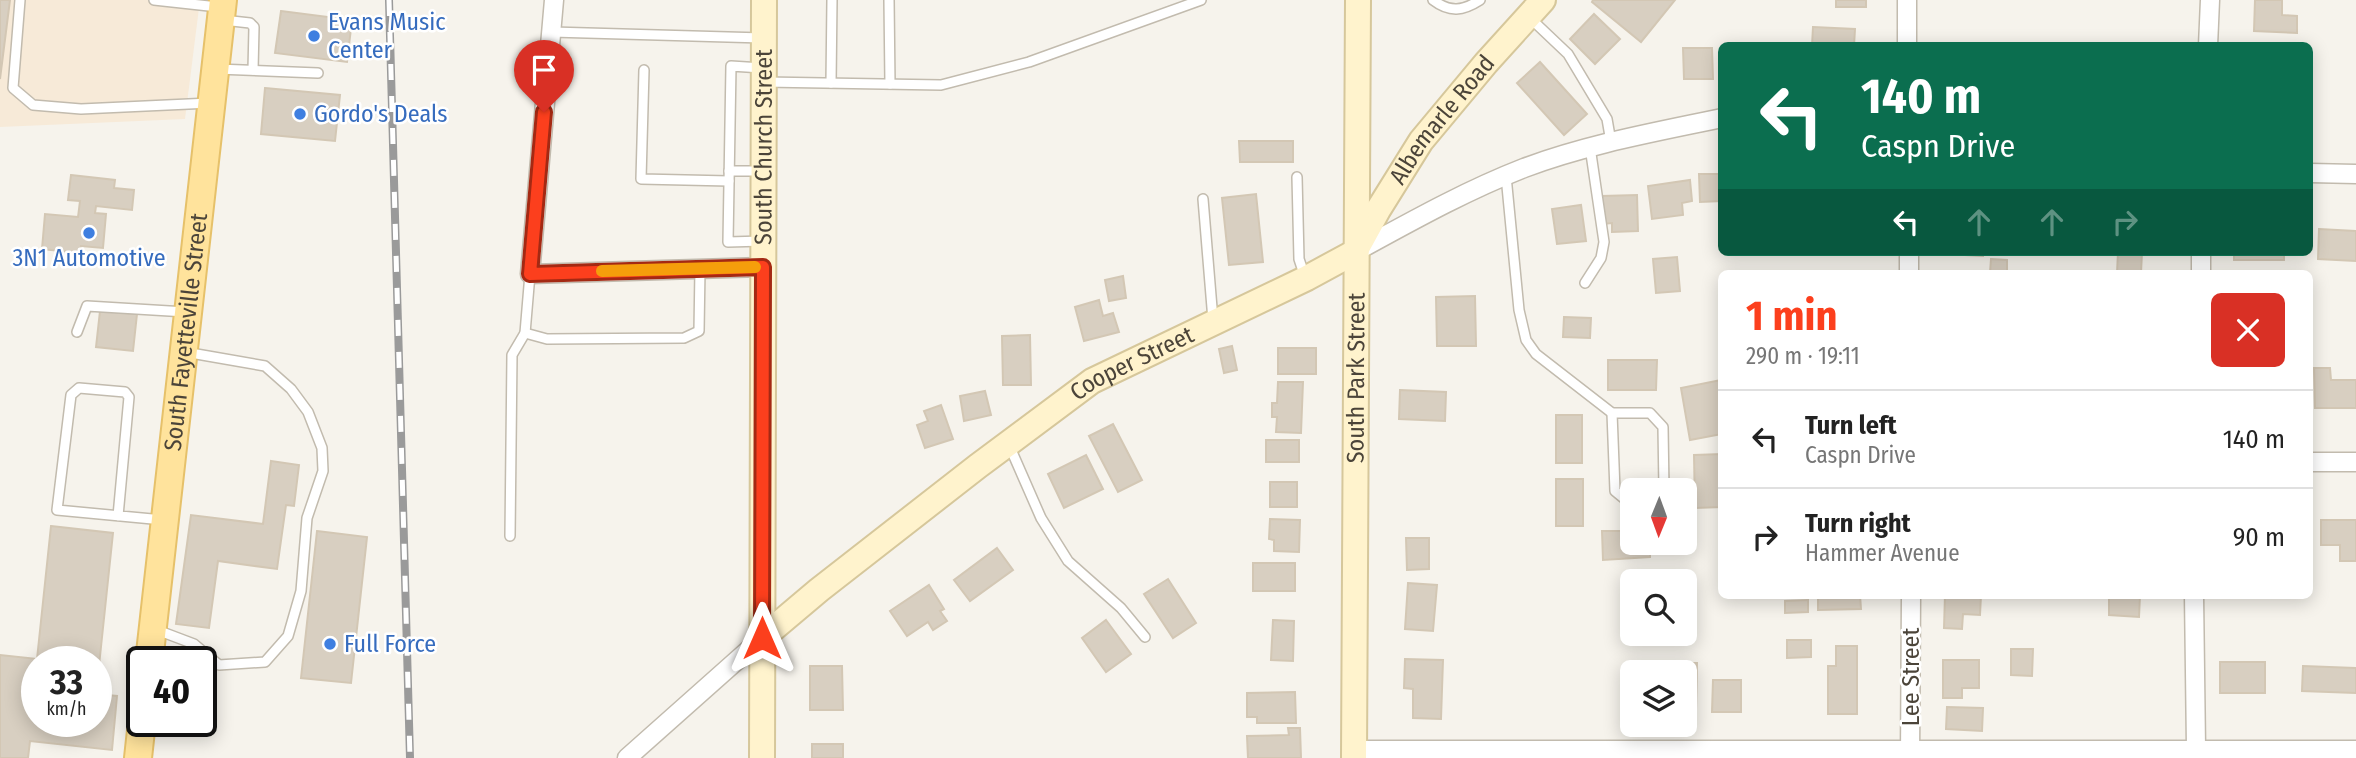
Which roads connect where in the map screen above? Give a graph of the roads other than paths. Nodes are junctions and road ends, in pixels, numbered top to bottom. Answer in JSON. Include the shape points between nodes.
{"nodes":[{"id":1,"x":20,"y":0,"type":"edge"},
{"id":2,"x":154,"y":0,"type":"edge"},
{"id":3,"x":554,"y":0,"type":"edge"},
{"id":4,"x":764,"y":0,"type":"edge"},
{"id":5,"x":832,"y":0,"type":"edge"},
{"id":6,"x":889,"y":0,"type":"edge"},
{"id":7,"x":1201,"y":0,"type":"edge"},
{"id":8,"x":1358,"y":0,"type":"edge"},
{"id":9,"x":1433,"y":0,"type":"edge"},
{"id":10,"x":1480,"y":0,"type":"edge"},
{"id":11,"x":1907,"y":0,"type":"edge"},
{"id":12,"x":2210,"y":0,"type":"edge"},
{"id":13,"x":1535,"y":8,"type":"edge"},
{"id":14,"x":222,"y":9,"type":"edge"},
{"id":15,"x":552,"y":32,"type":"junction"},
{"id":16,"x":764,"y":38,"type":"junction"},
{"id":17,"x":1908,"y":42,"type":"edge"},
{"id":18,"x":2208,"y":42,"type":"edge"},
{"id":19,"x":216,"y":69,"type":"junction"},
{"id":20,"x":644,"y":70,"type":"dead end"},
{"id":21,"x":253,"y":71,"type":"junction"},
{"id":22,"x":318,"y":73,"type":"dead end"},
{"id":23,"x":764,"y":75,"type":"junction"},
{"id":24,"x":831,"y":83,"type":"junction"},
{"id":25,"x":890,"y":84,"type":"junction"},
{"id":26,"x":212,"y":103,"type":"junction"},
{"id":27,"x":1718,"y":119,"type":"edge"},
{"id":28,"x":1611,"y":142,"type":"junction"},
{"id":29,"x":1590,"y":147,"type":"junction"},
{"id":30,"x":729,"y":171,"type":"junction"},
{"id":31,"x":764,"y":171,"type":"junction"},
{"id":32,"x":2313,"y":173,"type":"edge"},
{"id":33,"x":2356,"y":174,"type":"edge"},
{"id":34,"x":1506,"y":176,"type":"junction"},
{"id":35,"x":1297,"y":177,"type":"dead end"},
{"id":36,"x":729,"y":181,"type":"junction"},
{"id":37,"x":1203,"y":199,"type":"dead end"},
{"id":38,"x":763,"y":241,"type":"junction"},
{"id":39,"x":1355,"y":252,"type":"junction"},
{"id":40,"x":763,"y":267,"type":"junction"},
{"id":41,"x":700,"y":269,"type":"junction"},
{"id":42,"x":530,"y":274,"type":"junction"},
{"id":43,"x":1306,"y":279,"type":"junction"},
{"id":44,"x":1585,"y":283,"type":"dead end"},
{"id":45,"x":188,"y":312,"type":"junction"},
{"id":46,"x":1213,"y":322,"type":"junction"},
{"id":47,"x":77,"y":332,"type":"dead end"},
{"id":48,"x":525,"y":333,"type":"junction"},
{"id":49,"x":184,"y":351,"type":"junction"},
{"id":50,"x":1612,"y":413,"type":"junction"},
{"id":51,"x":1008,"y":444,"type":"junction"},
{"id":52,"x":2313,"y":462,"type":"edge"},
{"id":53,"x":2356,"y":462,"type":"edge"},
{"id":54,"x":1664,"y":478,"type":"edge"},
{"id":55,"x":1620,"y":495,"type":"edge"},
{"id":56,"x":118,"y":516,"type":"junction"},
{"id":57,"x":164,"y":520,"type":"junction"},
{"id":58,"x":510,"y":536,"type":"dead end"},
{"id":59,"x":1911,"y":599,"type":"edge"},
{"id":60,"x":2194,"y":599,"type":"edge"},
{"id":61,"x":152,"y":628,"type":"junction"},
{"id":62,"x":1144,"y":637,"type":"dead end"},
{"id":63,"x":762,"y":638,"type":"junction"},
{"id":64,"x":150,"y":646,"type":"edge"},
{"id":65,"x":140,"y":737,"type":"edge"},
{"id":66,"x":2196,"y":748,"type":"junction"},
{"id":67,"x":2173,"y":753,"type":"edge"},
{"id":68,"x":2351,"y":753,"type":"edge"},
{"id":69,"x":1354,"y":754,"type":"edge"},
{"id":70,"x":1635,"y":754,"type":"edge"},
{"id":71,"x":1910,"y":754,"type":"edge"},
{"id":72,"x":138,"y":758,"type":"edge"},
{"id":73,"x":627,"y":758,"type":"edge"},
{"id":74,"x":762,"y":758,"type":"edge"}],
"edges":[{"from":1,"to":26,"type":"lane","via":[[13,88],[33,104],[81,109]]},
{"from":2,"to":14,"type":"lane"},
{"from":3,"to":15,"type":"street"},
{"from":4,"to":16,"type":"street","name":"South Church Street"},
{"from":5,"to":24,"type":"lane"},
{"from":6,"to":25,"type":"lane"},
{"from":7,"to":25,"type":"lane","via":[[1029,62],[941,85]]},
{"from":8,"to":39,"type":"street","name":"South Park Street"},
{"from":9,"to":10,"type":"lane","via":[[1449,9],[1466,9]]},
{"from":11,"to":17,"type":"street"},
{"from":12,"to":18,"type":"street"},
{"from":13,"to":28,"type":"lane","via":[[1607,119]]},
{"from":13,"to":39,"type":"street","name":"Albemarle Road","via":[[1421,141]]},
{"from":14,"to":19,"type":"main road","name":"South Fayetteville Street"},
{"from":14,"to":21,"type":"lane","via":[[254,27]]},
{"from":15,"to":16,"type":"lane"},
{"from":15,"to":42,"type":"street"},
{"from":16,"to":23,"type":"street","name":"South Church Street"},
{"from":19,"to":21,"type":"lane"},
{"from":19,"to":26,"type":"main road","name":"South Fayetteville Street"},
{"from":20,"to":36,"type":"lane","via":[[640,179]]},
{"from":21,"to":22,"type":"lane"},
{"from":23,"to":24,"type":"lane"},
{"from":23,"to":30,"type":"lane","via":[[732,66]]},
{"from":23,"to":31,"type":"street","name":"South Church Street"},
{"from":24,"to":25,"type":"lane"},
{"from":26,"to":45,"type":"main road","name":"South Fayetteville Street"},
{"from":27,"to":28,"type":"street","name":"Cooper Street"},
{"from":28,"to":29,"type":"street","name":"Cooper Street"},
{"from":29,"to":34,"type":"street","name":"Cooper Street"},
{"from":29,"to":44,"type":"lane","via":[[1604,242],[1601,258]]},
{"from":30,"to":31,"type":"lane"},
{"from":30,"to":36,"type":"lane"},
{"from":31,"to":38,"type":"street","name":"South Church Street"},
{"from":32,"to":33,"type":"street"},
{"from":34,"to":39,"type":"street","name":"Cooper Street"},
{"from":34,"to":50,"type":"lane","via":[[1526,341],[1536,354]]},
{"from":35,"to":43,"type":"lane","via":[[1299,259]]},
{"from":36,"to":38,"type":"lane","via":[[728,242]]},
{"from":37,"to":46,"type":"lane"},
{"from":38,"to":40,"type":"street","name":"South Church Street"},
{"from":39,"to":43,"type":"street","name":"Cooper Street"},
{"from":39,"to":69,"type":"street","name":"South Park Street"},
{"from":40,"to":41,"type":"street"},
{"from":40,"to":63,"type":"street","name":"South Church Street"},
{"from":41,"to":42,"type":"street"},
{"from":41,"to":48,"type":"lane","via":[[699,331],[684,338],[547,339]]},
{"from":42,"to":48,"type":"lane"},
{"from":43,"to":46,"type":"street","name":"Cooper Street","via":[[1261,295]]},
{"from":45,"to":47,"type":"lane","via":[[87,306]]},
{"from":45,"to":49,"type":"main road","name":"South Fayetteville Street"},
{"from":46,"to":51,"type":"street","name":"Cooper Street","via":[[1091,381]]},
{"from":48,"to":58,"type":"lane","via":[[512,355]]},
{"from":49,"to":57,"type":"main road","name":"South Fayetteville Street"},
{"from":49,"to":61,"type":"lane","via":[[265,366],[291,388],[308,412],[322,448],[323,471],[307,518],[301,591],[288,636],[265,663],[219,665],[194,645]]},
{"from":50,"to":54,"type":"lane","via":[[1650,413],[1659,420]]},
{"from":50,"to":55,"type":"lane","via":[[1615,491]]},
{"from":51,"to":62,"type":"lane","via":[[1041,518],[1068,561],[1121,608]]},
{"from":51,"to":63,"type":"street","name":"Cooper Street"},
{"from":52,"to":53,"type":"street"},
{"from":56,"to":56,"type":"lane","via":[[57,510],[71,395],[79,388],[125,392],[129,397]]},
{"from":56,"to":57,"type":"lane"},
{"from":57,"to":61,"type":"main road","name":"South Fayetteville Street"},
{"from":59,"to":71,"type":"street","name":"Lee Street"},
{"from":60,"to":66,"type":"street"},
{"from":61,"to":64,"type":"main road","name":"South Fayetteville Street"},
{"from":63,"to":73,"type":"street","name":"Cooper Street"},
{"from":63,"to":74,"type":"street","name":"South Church Street"},
{"from":65,"to":72,"type":"main road"},
{"from":66,"to":67,"type":"street"},
{"from":66,"to":68,"type":"street"},
{"from":67,"to":71,"type":"street"},
{"from":69,"to":70,"type":"street"},
{"from":70,"to":71,"type":"street"}]}
